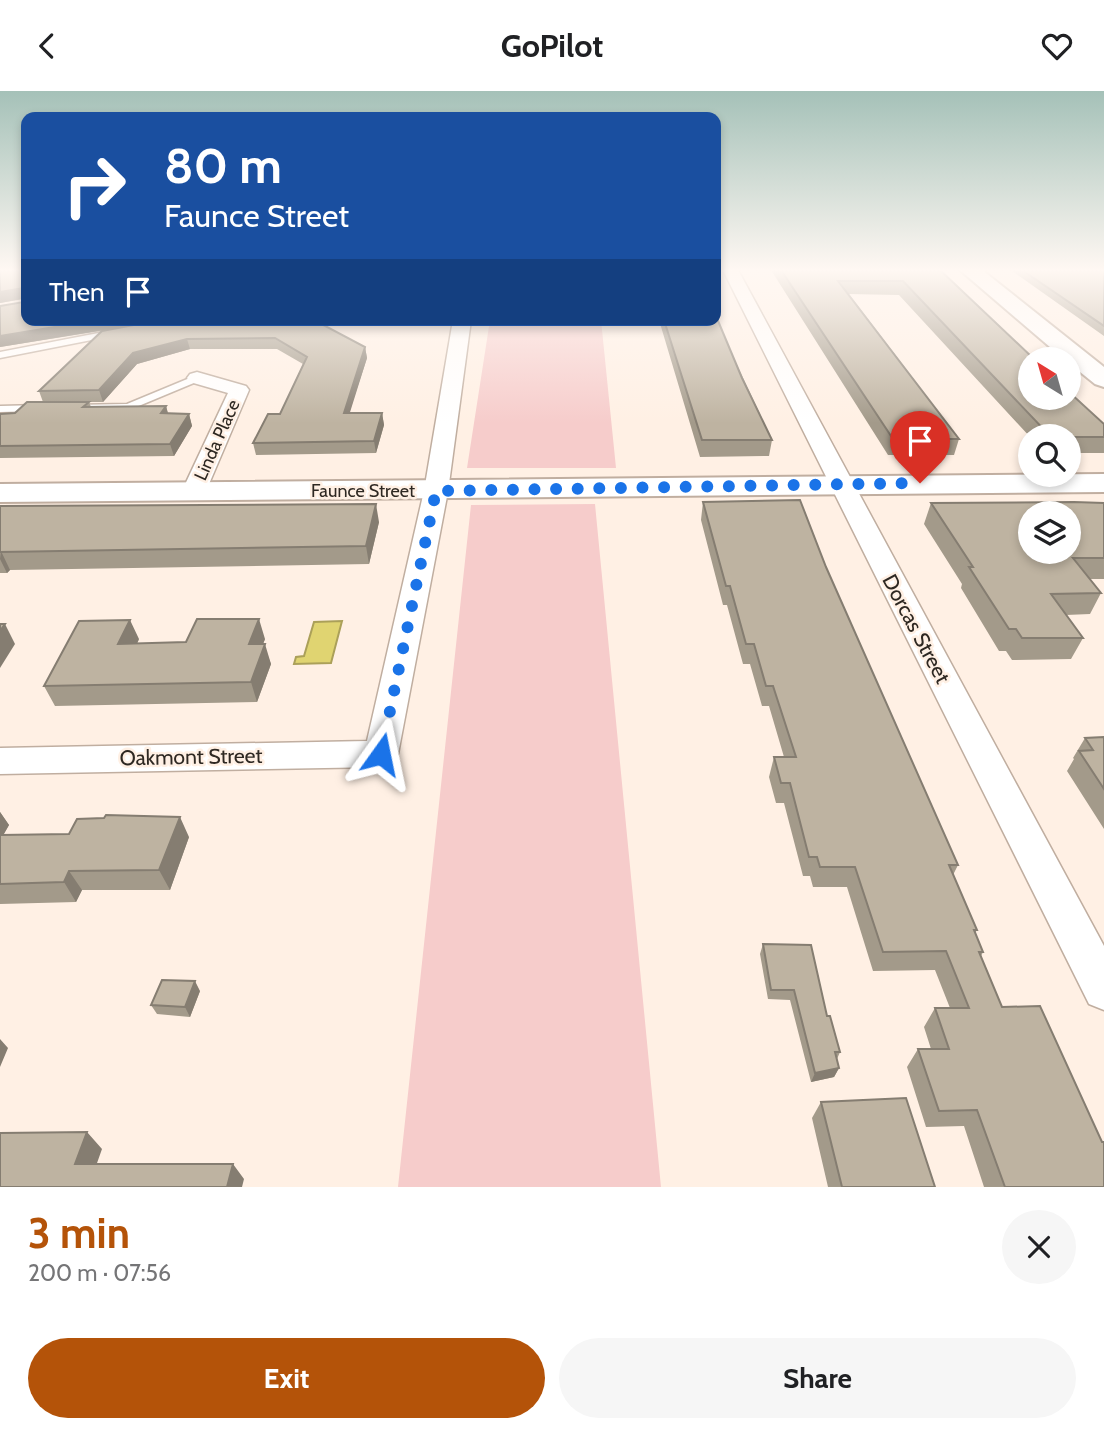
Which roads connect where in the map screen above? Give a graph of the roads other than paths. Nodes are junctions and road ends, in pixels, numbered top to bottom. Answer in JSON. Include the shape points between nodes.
{"nodes":[{"id":1,"x":757,"y":321,"type":"edge"},
{"id":2,"x":1034,"y":321,"type":"edge"},
{"id":3,"x":461,"y":326,"type":"edge"},
{"id":4,"x":131,"y":330,"type":"edge"},
{"id":5,"x":0,"y":355,"type":"edge"},
{"id":6,"x":1101,"y":374,"type":"edge"},
{"id":7,"x":197,"y":378,"type":"joint"},
{"id":8,"x":0,"y":408,"type":"edge"},
{"id":9,"x":52,"y":408,"type":"edge"},
{"id":10,"x":64,"y":408,"type":"edge"},
{"id":11,"x":1104,"y":483,"type":"edge"},
{"id":12,"x":841,"y":484,"type":"junction"},
{"id":13,"x":194,"y":491,"type":"junction"},
{"id":14,"x":436,"y":491,"type":"junction"},
{"id":15,"x":0,"y":493,"type":"edge"},
{"id":16,"x":0,"y":761,"type":"edge"},
{"id":17,"x":1104,"y":989,"type":"edge"}],
"edges":[{"from":1,"to":12,"type":"street","name":"Dorcas Street"},
{"from":2,"to":6,"type":"street"},
{"from":3,"to":14,"type":"street"},
{"from":4,"to":5,"type":"lane"},
{"from":7,"to":10,"type":"lane","via":[[129,407]]},
{"from":7,"to":13,"type":"street","name":"Linda Place","via":[[239,390]]},
{"from":8,"to":9,"type":"lane"},
{"from":11,"to":12,"type":"street","name":"Faunce Street"},
{"from":12,"to":14,"type":"street","name":"Faunce Street"},
{"from":12,"to":17,"type":"street","name":"Dorcas Street"},
{"from":13,"to":14,"type":"street","name":"Faunce Street"},
{"from":13,"to":15,"type":"street","name":"Faunce Street"},
{"from":14,"to":16,"type":"street","name":"Oakmont Street","via":[[381,754]]}]}
